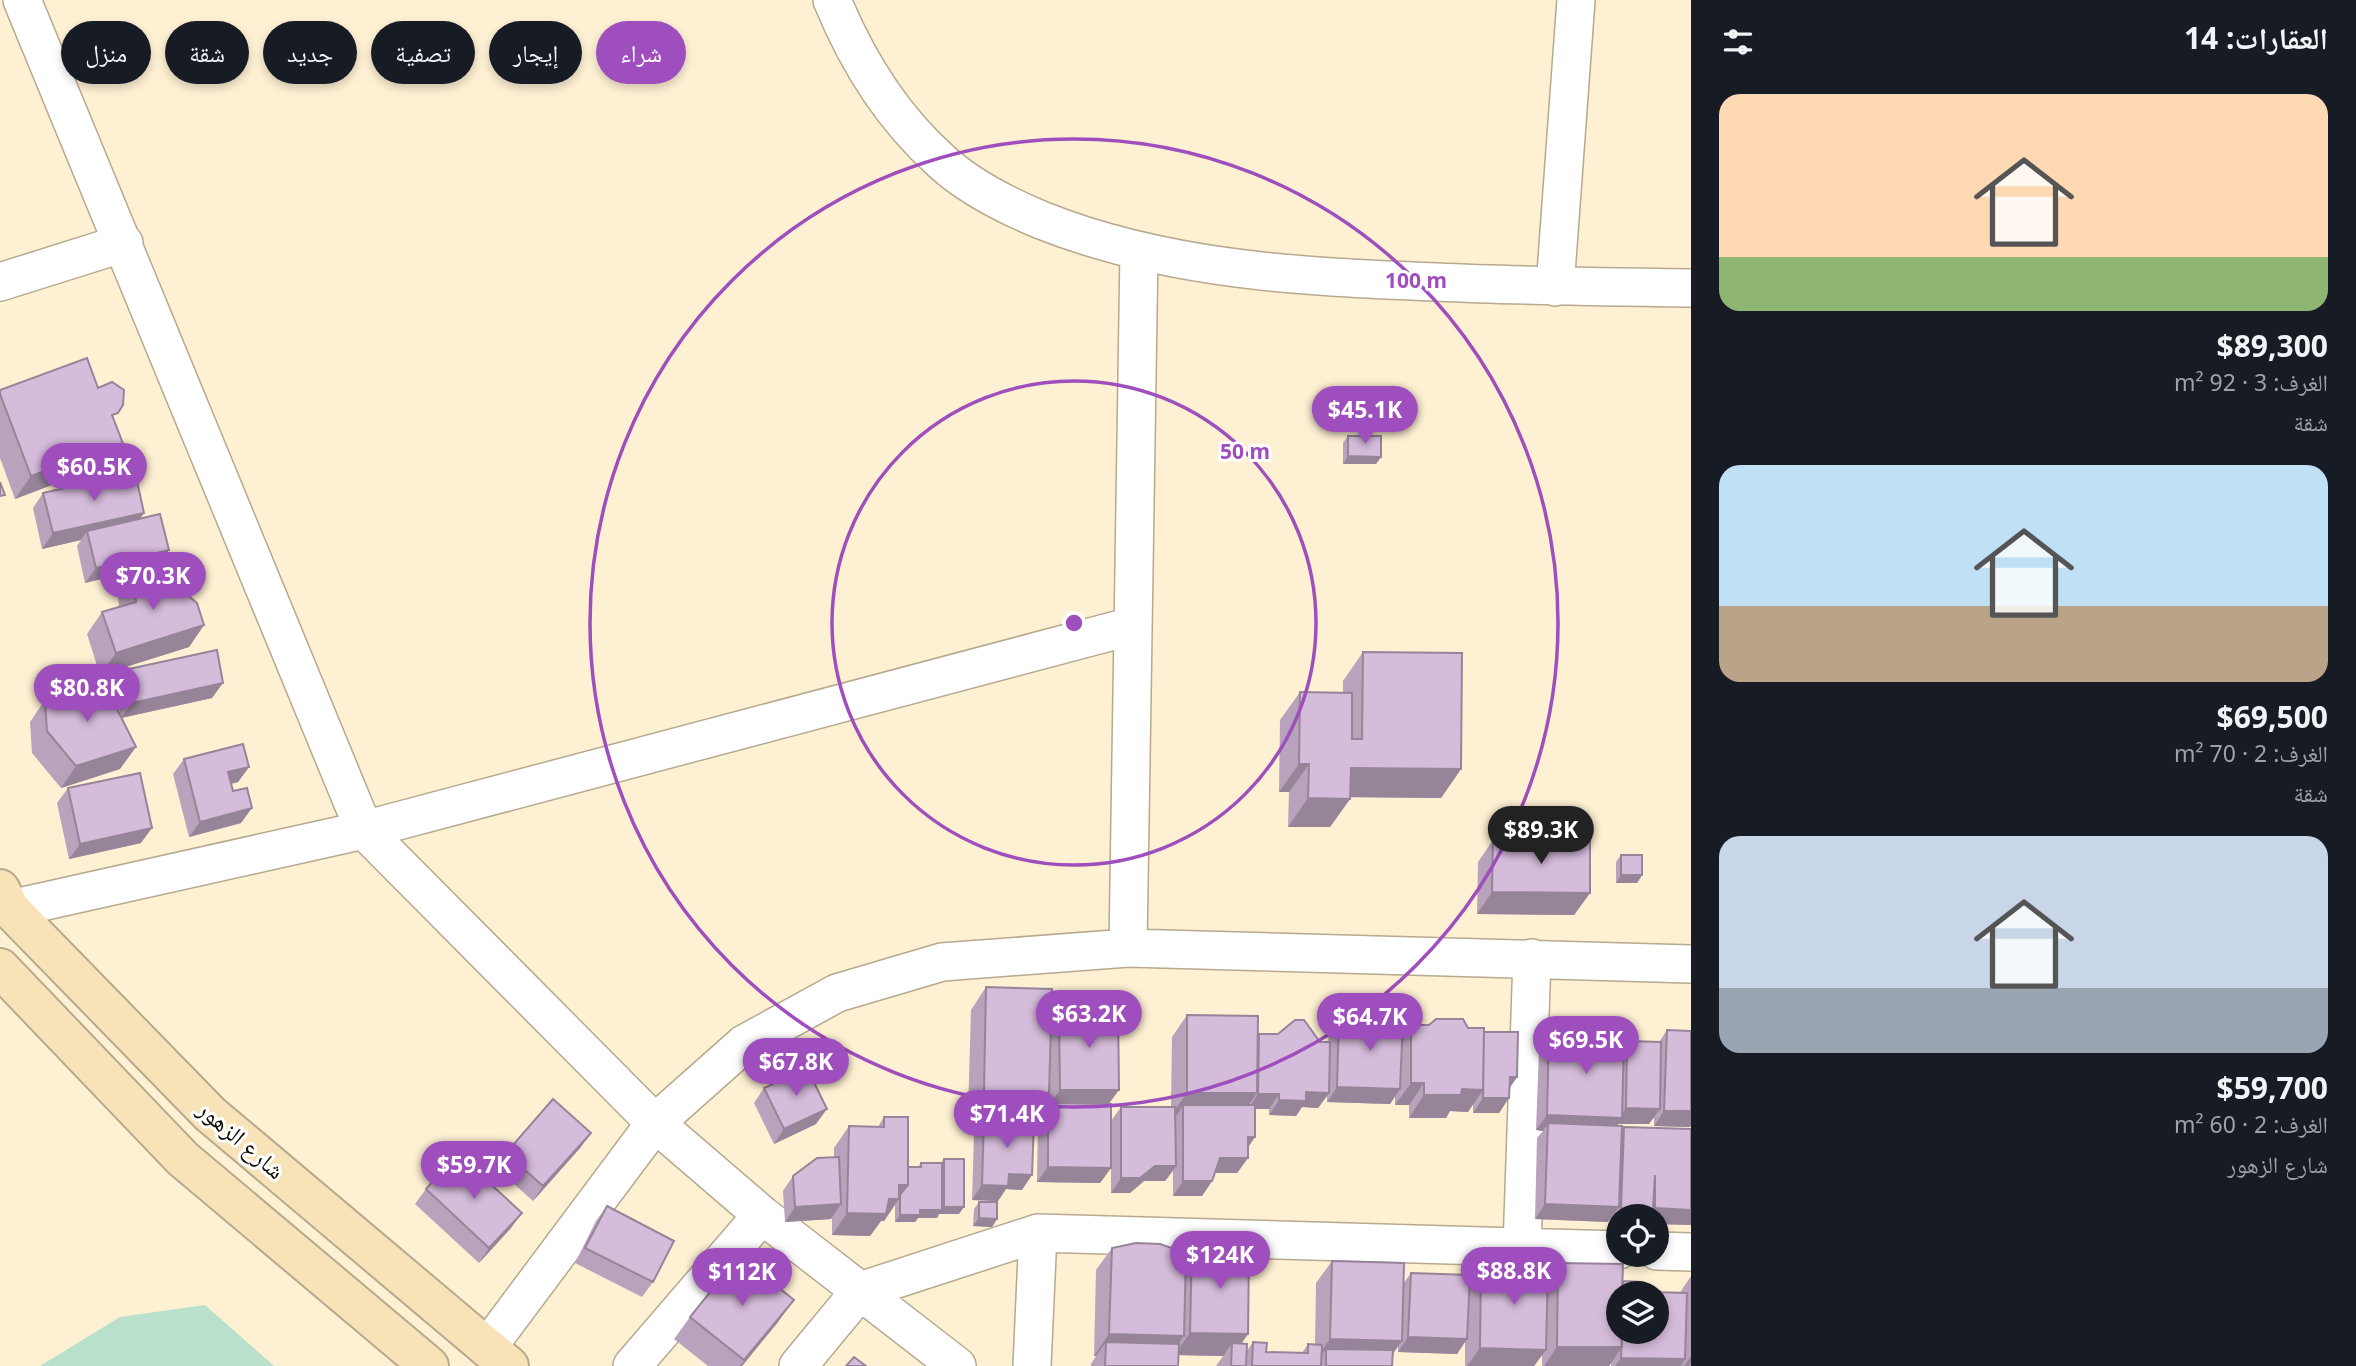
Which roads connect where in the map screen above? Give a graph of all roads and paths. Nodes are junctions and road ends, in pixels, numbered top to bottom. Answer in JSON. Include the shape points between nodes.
{"nodes":[{"id":1,"x":22,"y":0,"type":"edge"},
{"id":2,"x":832,"y":0,"type":"edge"},
{"id":3,"x":1576,"y":0,"type":"edge"},
{"id":4,"x":124,"y":243,"type":"junction"},
{"id":5,"x":1139,"y":251,"type":"junction"},
{"id":6,"x":0,"y":282,"type":"edge"},
{"id":7,"x":1555,"y":287,"type":"junction"},
{"id":8,"x":1691,"y":288,"type":"edge"},
{"id":9,"x":1132,"y":626,"type":"junction"},
{"id":10,"x":364,"y":830,"type":"junction"},
{"id":11,"x":5,"y":899,"type":"edge"},
{"id":12,"x":1128,"y":948,"type":"junction"},
{"id":13,"x":1532,"y":958,"type":"junction"},
{"id":14,"x":1691,"y":964,"type":"edge"},
{"id":15,"x":0,"y":968,"type":"edge"},
{"id":16,"x":655,"y":1124,"type":"junction"},
{"id":17,"x":762,"y":1215,"type":"junction"},
{"id":18,"x":1038,"y":1233,"type":"junction"},
{"id":19,"x":1522,"y":1248,"type":"junction"},
{"id":20,"x":1606,"y":1250,"type":"edge"},
{"id":21,"x":1669,"y":1251,"type":"edge"},
{"id":22,"x":1691,"y":1252,"type":"edge"},
{"id":23,"x":860,"y":1291,"type":"junction"},
{"id":24,"x":498,"y":1357,"type":"edge"},
{"id":25,"x":429,"y":1366,"type":"edge"},
{"id":26,"x":632,"y":1366,"type":"edge"},
{"id":27,"x":799,"y":1366,"type":"edge"},
{"id":28,"x":957,"y":1366,"type":"edge"},
{"id":29,"x":1032,"y":1366,"type":"edge"}],
"edges":[{"from":1,"to":4,"type":"street"},
{"from":2,"to":5,"type":"street","via":[[883,96],[941,162],[1015,209],[1070,232]]},
{"from":3,"to":7,"type":"street"},
{"from":4,"to":6,"type":"street"},
{"from":4,"to":10,"type":"street"},
{"from":5,"to":7,"type":"street","via":[[1308,277]]},
{"from":5,"to":9,"type":"street"},
{"from":7,"to":8,"type":"street"},
{"from":9,"to":10,"type":"street"},
{"from":9,"to":12,"type":"street"},
{"from":10,"to":11,"type":"street"},
{"from":10,"to":16,"type":"street"},
{"from":11,"to":24,"type":"main road","name":"شارع الزهور","via":[[210,1114]]},
{"from":12,"to":13,"type":"street"},
{"from":12,"to":16,"type":"street","via":[[942,962],[837,993],[744,1044]]},
{"from":13,"to":14,"type":"street"},
{"from":13,"to":19,"type":"street"},
{"from":15,"to":25,"type":"main road","via":[[183,1159]]},
{"from":16,"to":17,"type":"street"},
{"from":16,"to":24,"type":"street"},
{"from":17,"to":23,"type":"street"},
{"from":17,"to":26,"type":"street"},
{"from":18,"to":19,"type":"street"},
{"from":18,"to":23,"type":"street"},
{"from":18,"to":29,"type":"street"},
{"from":19,"to":20,"type":"street"},
{"from":21,"to":22,"type":"street"},
{"from":23,"to":27,"type":"street"},
{"from":23,"to":28,"type":"street"}]}
